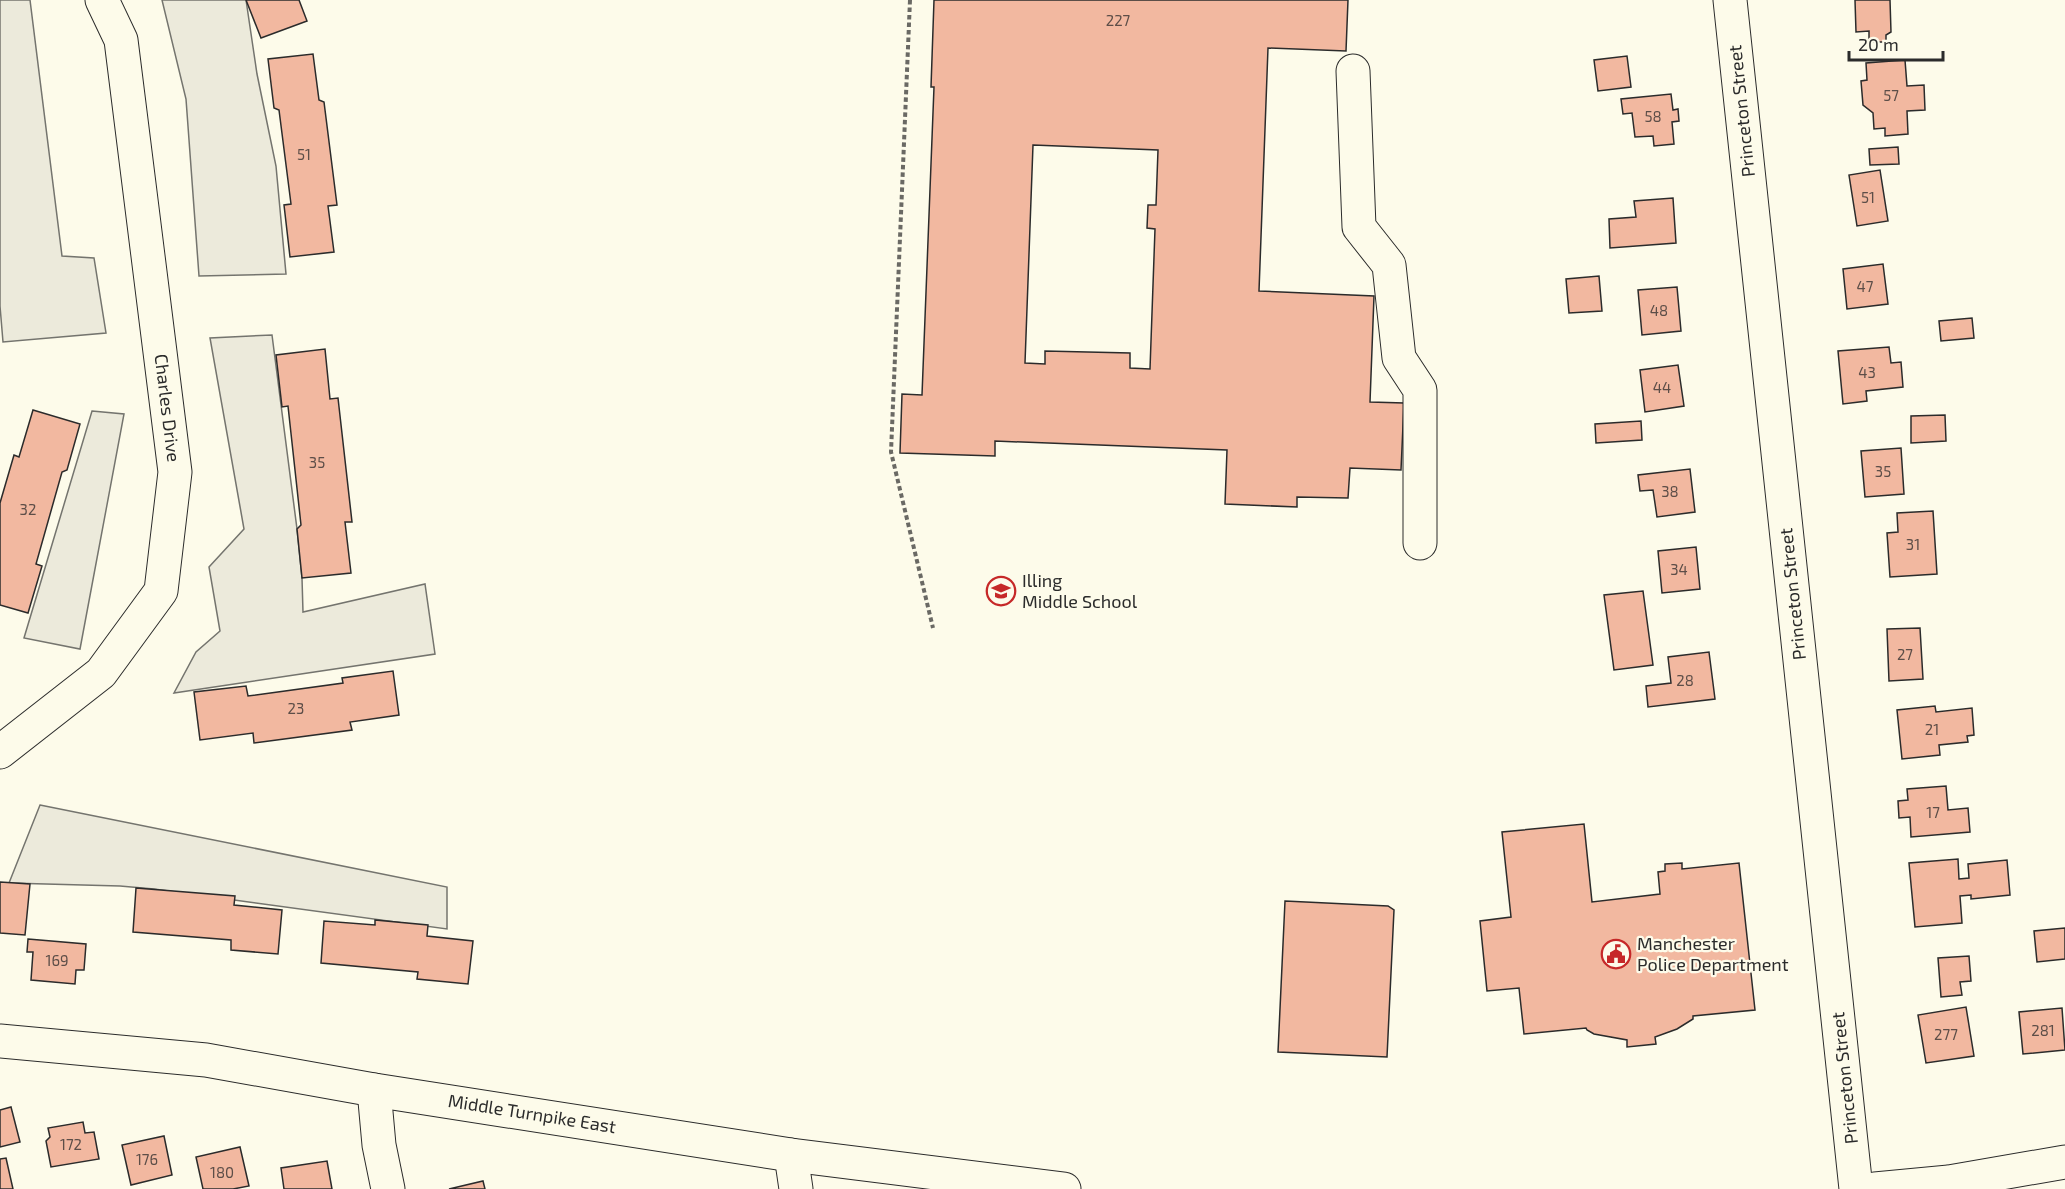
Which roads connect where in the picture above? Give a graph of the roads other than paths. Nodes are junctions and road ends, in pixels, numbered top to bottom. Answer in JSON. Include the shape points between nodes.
{"nodes":[{"id":1,"x":102,"y":0,"type":"edge"},
{"id":2,"x":1730,"y":0,"type":"edge"},
{"id":3,"x":1353,"y":71,"type":"dead end"},
{"id":4,"x":1420,"y":543,"type":"dead end"},
{"id":5,"x":0,"y":752,"type":"edge"},
{"id":6,"x":0,"y":1041,"type":"edge"},
{"id":7,"x":374,"y":1090,"type":"junction"},
{"id":8,"x":791,"y":1155,"type":"junction"},
{"id":9,"x":2065,"y":1162,"type":"edge"},
{"id":10,"x":388,"y":1189,"type":"edge"},
{"id":11,"x":796,"y":1189,"type":"edge"},
{"id":12,"x":1064,"y":1189,"type":"edge"},
{"id":13,"x":1856,"y":1189,"type":"edge"},
{"id":14,"x":1875,"y":1189,"type":"edge"}],
"edges":[{"from":1,"to":5,"type":"street","name":"Charles Drive","via":[[121,40],[175,472],[162,591],[101,673]]},
{"from":2,"to":13,"type":"street","name":"Princeton Street"},
{"from":3,"to":4,"type":"street","via":[[1359,227],[1389,265],[1399,358],[1420,390]]},
{"from":6,"to":7,"type":"street","name":"Middle Turnpike East","via":[[206,1060]]},
{"from":7,"to":8,"type":"street","name":"Middle Turnpike East"},
{"from":7,"to":10,"type":"street"},
{"from":8,"to":11,"type":"street"},
{"from":8,"to":12,"type":"street","name":"Middle Turnpike East"},
{"from":9,"to":14,"type":"street","via":[[1949,1182]]}]}
